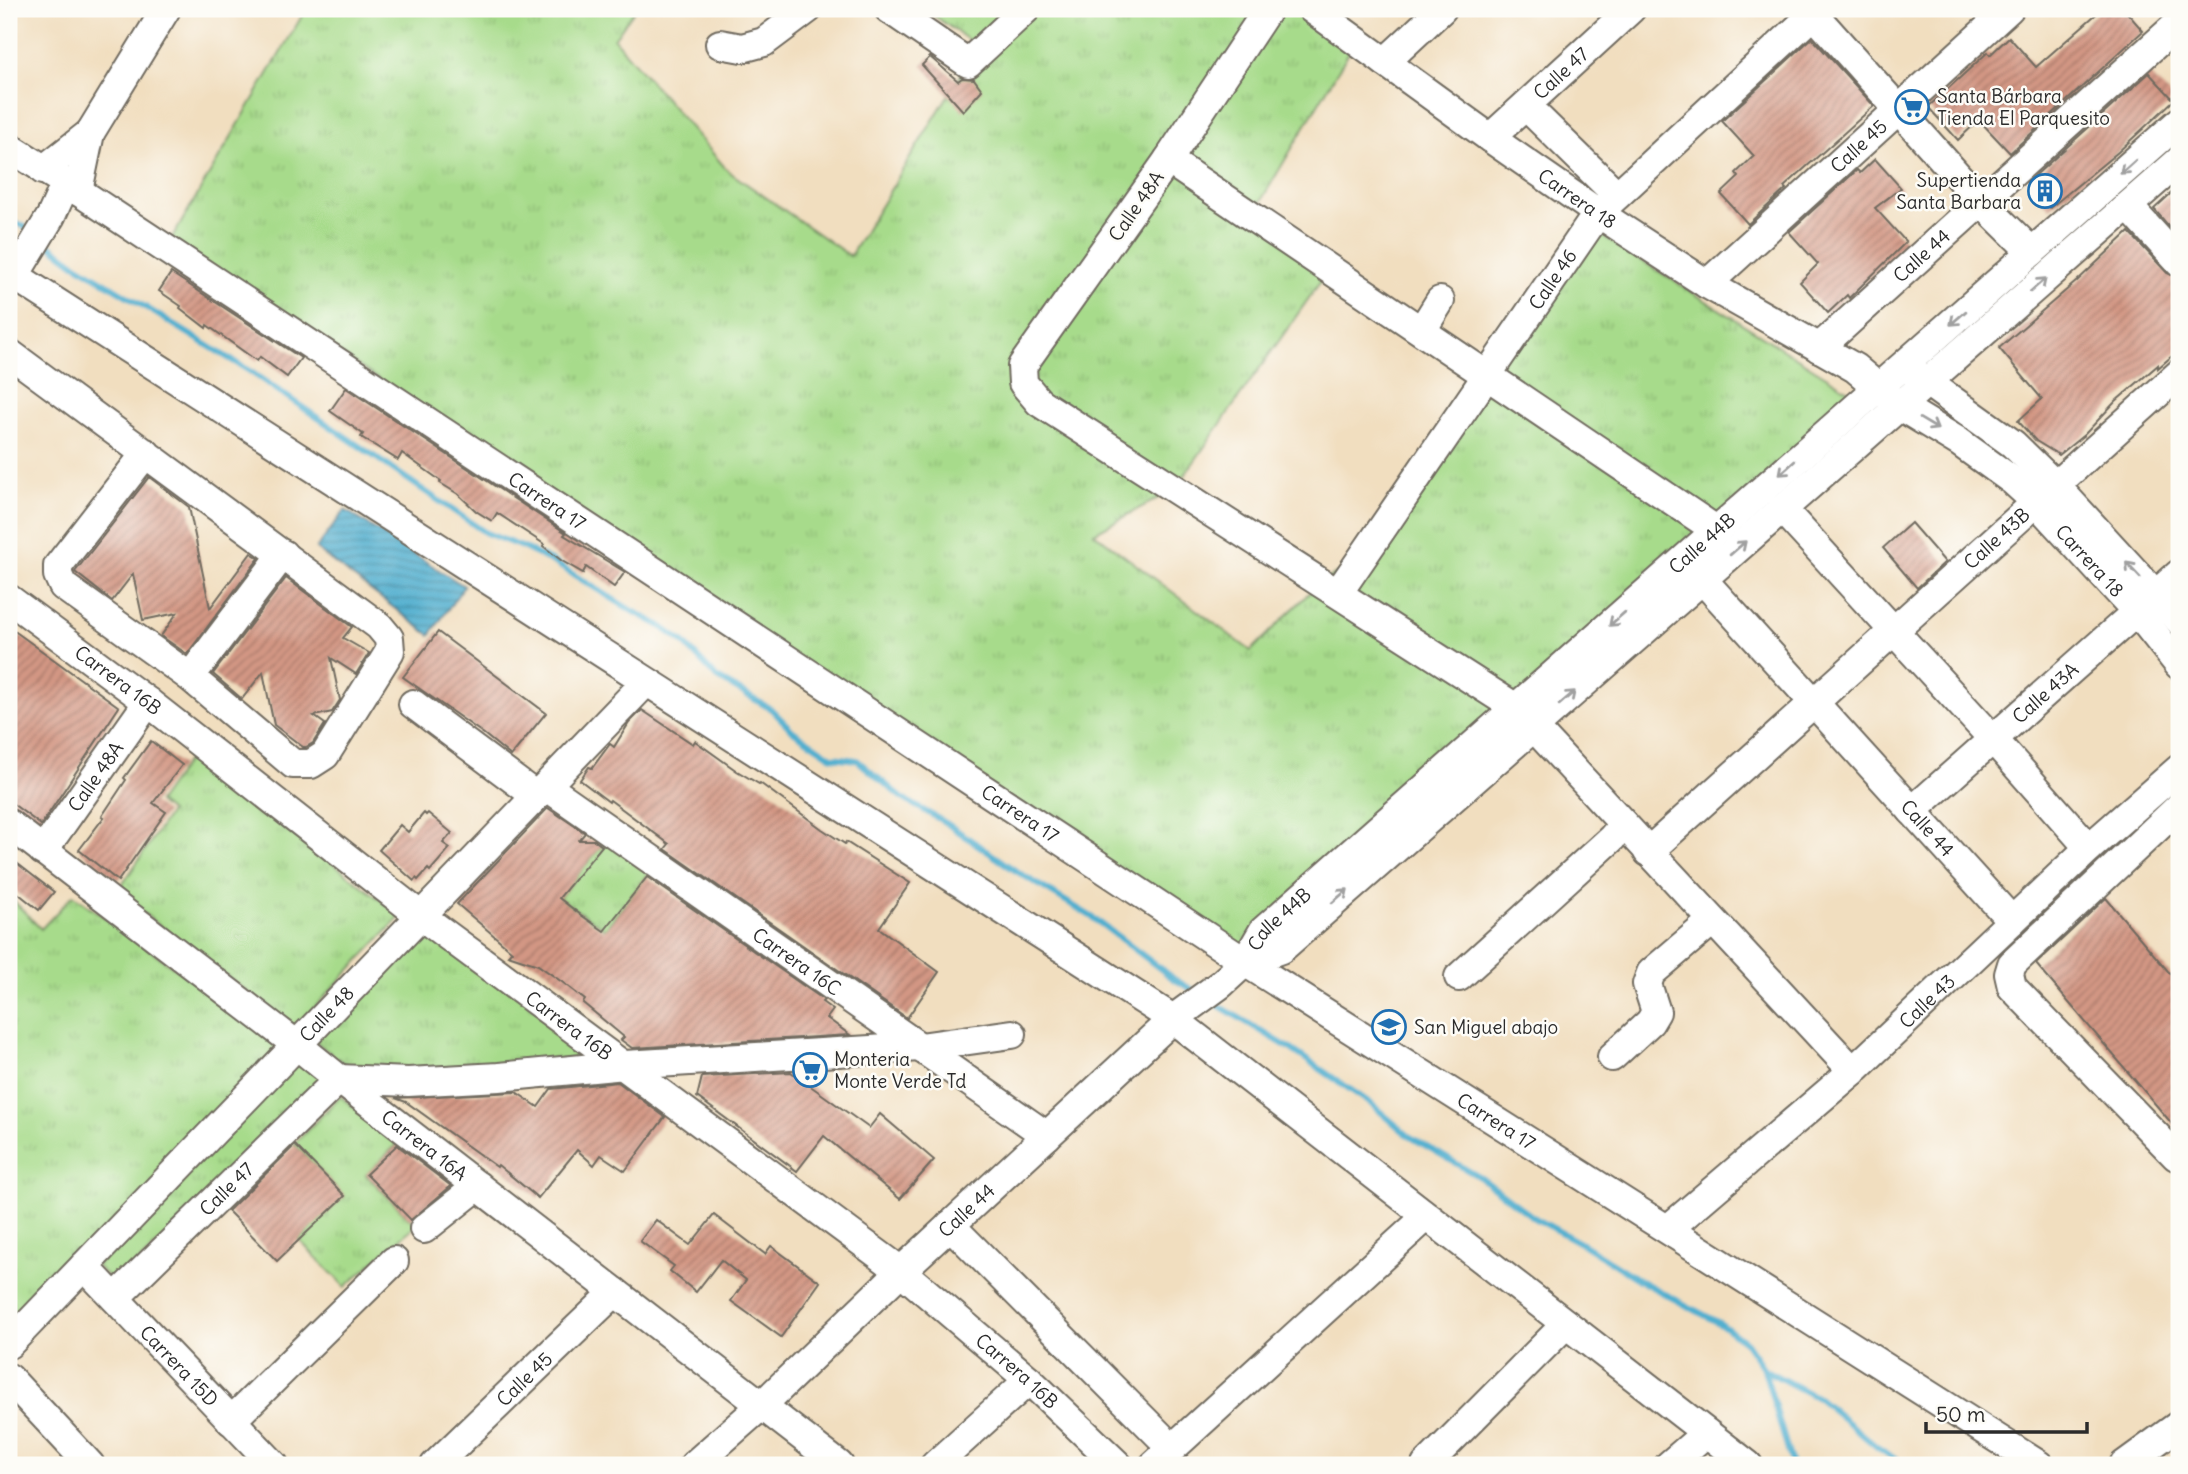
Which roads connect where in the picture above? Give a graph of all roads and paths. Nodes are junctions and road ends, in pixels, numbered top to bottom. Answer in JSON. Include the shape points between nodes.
{"nodes":[{"id":1,"x":166,"y":9,"type":"edge"},
{"id":2,"x":808,"y":9,"type":"edge"},
{"id":3,"x":889,"y":9,"type":"edge"},
{"id":4,"x":1026,"y":9,"type":"edge"},
{"id":5,"x":1268,"y":9,"type":"edge"},
{"id":6,"x":1312,"y":9,"type":"edge"},
{"id":7,"x":1441,"y":9,"type":"edge"},
{"id":8,"x":1631,"y":9,"type":"edge"},
{"id":9,"x":2009,"y":9,"type":"edge"},
{"id":10,"x":1814,"y":10,"type":"edge"},
{"id":11,"x":2179,"y":23,"type":"edge"},
{"id":12,"x":720,"y":44,"type":"dead end"},
{"id":13,"x":1385,"y":62,"type":"junction"},
{"id":14,"x":1525,"y":106,"type":"junction"},
{"id":15,"x":1899,"y":110,"type":"junction"},
{"id":16,"x":2179,"y":122,"type":"edge"},
{"id":17,"x":90,"y":133,"type":"junction"},
{"id":18,"x":1490,"y":138,"type":"junction"},
{"id":19,"x":9,"y":148,"type":"edge"},
{"id":20,"x":1168,"y":160,"type":"junction"},
{"id":21,"x":2179,"y":161,"type":"edge"},
{"id":22,"x":63,"y":181,"type":"junction"},
{"id":23,"x":1981,"y":202,"type":"junction"},
{"id":24,"x":1607,"y":204,"type":"junction"},
{"id":25,"x":2128,"y":206,"type":"junction"},
{"id":26,"x":2032,"y":252,"type":"junction"},
{"id":27,"x":2179,"y":261,"type":"edge"},
{"id":28,"x":12,"y":280,"type":"edge"},
{"id":29,"x":1707,"y":284,"type":"junction"},
{"id":30,"x":1440,"y":301,"type":"dead end"},
{"id":31,"x":1422,"y":330,"type":"junction"},
{"id":32,"x":1819,"y":348,"type":"junction"},
{"id":33,"x":9,"y":353,"type":"edge"},
{"id":34,"x":1903,"y":366,"type":"junction"},
{"id":35,"x":1856,"y":368,"type":"junction"},
{"id":36,"x":1488,"y":375,"type":"junction"},
{"id":37,"x":1928,"y":381,"type":"junction"},
{"id":38,"x":1877,"y":389,"type":"junction"},
{"id":39,"x":2174,"y":390,"type":"edge"},
{"id":40,"x":1900,"y":406,"type":"junction"},
{"id":41,"x":146,"y":453,"type":"junction"},
{"id":42,"x":2046,"y":494,"type":"junction"},
{"id":43,"x":1782,"y":509,"type":"junction"},
{"id":44,"x":1716,"y":530,"type":"junction"},
{"id":45,"x":283,"y":554,"type":"junction"},
{"id":46,"x":2179,"y":574,"type":"edge"},
{"id":47,"x":1702,"y":579,"type":"junction"},
{"id":48,"x":1338,"y":593,"type":"junction"},
{"id":49,"x":9,"y":599,"type":"edge"},
{"id":50,"x":2146,"y":603,"type":"junction"},
{"id":51,"x":2179,"y":620,"type":"edge"},
{"id":52,"x":1893,"y":630,"type":"junction"},
{"id":53,"x":2179,"y":665,"type":"edge"},
{"id":54,"x":190,"y":677,"type":"junction"},
{"id":55,"x":646,"y":682,"type":"junction"},
{"id":56,"x":1813,"y":701,"type":"junction"},
{"id":57,"x":148,"y":702,"type":"junction"},
{"id":58,"x":413,"y":704,"type":"dead end"},
{"id":59,"x":1525,"y":718,"type":"junction"},
{"id":60,"x":1993,"y":739,"type":"junction"},
{"id":61,"x":2179,"y":769,"type":"edge"},
{"id":62,"x":541,"y":791,"type":"junction"},
{"id":63,"x":2179,"y":807,"type":"edge"},
{"id":64,"x":1912,"y":811,"type":"junction"},
{"id":65,"x":9,"y":824,"type":"edge"},
{"id":66,"x":1623,"y":825,"type":"junction"},
{"id":67,"x":2089,"y":848,"type":"junction"},
{"id":68,"x":43,"y":851,"type":"junction"},
{"id":69,"x":1648,"y":852,"type":"junction"},
{"id":70,"x":421,"y":916,"type":"junction"},
{"id":71,"x":1712,"y":921,"type":"junction"},
{"id":72,"x":2012,"y":921,"type":"junction"},
{"id":73,"x":1245,"y":962,"type":"junction"},
{"id":74,"x":1459,"y":977,"type":"dead end"},
{"id":75,"x":874,"y":1016,"type":"junction"},
{"id":76,"x":1177,"y":1016,"type":"junction"},
{"id":77,"x":1012,"y":1034,"type":"dead end"},
{"id":78,"x":297,"y":1045,"type":"junction"},
{"id":79,"x":920,"y":1046,"type":"junction"},
{"id":80,"x":849,"y":1050,"type":"junction"},
{"id":81,"x":1612,"y":1057,"type":"dead end"},
{"id":82,"x":625,"y":1065,"type":"junction"},
{"id":83,"x":1853,"y":1071,"type":"junction"},
{"id":84,"x":339,"y":1079,"type":"junction"},
{"id":85,"x":1047,"y":1136,"type":"junction"},
{"id":86,"x":2178,"y":1156,"type":"edge"},
{"id":87,"x":478,"y":1186,"type":"junction"},
{"id":88,"x":1426,"y":1217,"type":"junction"},
{"id":89,"x":950,"y":1225,"type":"junction"},
{"id":90,"x":424,"y":1228,"type":"dead end"},
{"id":91,"x":1668,"y":1229,"type":"junction"},
{"id":92,"x":394,"y":1261,"type":"dead end"},
{"id":93,"x":84,"y":1266,"type":"junction"},
{"id":94,"x":901,"y":1271,"type":"junction"},
{"id":95,"x":615,"y":1292,"type":"junction"},
{"id":96,"x":115,"y":1298,"type":"junction"},
{"id":97,"x":1566,"y":1324,"type":"junction"},
{"id":98,"x":9,"y":1344,"type":"edge"},
{"id":99,"x":9,"y":1378,"type":"edge"},
{"id":100,"x":1029,"y":1380,"type":"junction"},
{"id":101,"x":761,"y":1406,"type":"junction"},
{"id":102,"x":231,"y":1421,"type":"junction"},
{"id":103,"x":2179,"y":1425,"type":"edge"},
{"id":104,"x":1706,"y":1433,"type":"junction"},
{"id":105,"x":1160,"y":1436,"type":"dead end"},
{"id":106,"x":271,"y":1464,"type":"edge"},
{"id":107,"x":2130,"y":1464,"type":"edge"},
{"id":108,"x":90,"y":1465,"type":"edge"},
{"id":109,"x":435,"y":1465,"type":"edge"},
{"id":110,"x":694,"y":1465,"type":"edge"},
{"id":111,"x":839,"y":1465,"type":"edge"},
{"id":112,"x":935,"y":1465,"type":"edge"},
{"id":113,"x":1118,"y":1465,"type":"edge"},
{"id":114,"x":1154,"y":1465,"type":"edge"},
{"id":115,"x":1426,"y":1465,"type":"edge"},
{"id":116,"x":1669,"y":1465,"type":"edge"},
{"id":117,"x":1748,"y":1465,"type":"edge"},
{"id":118,"x":2039,"y":1465,"type":"edge"}],
"edges":[{"from":1,"to":17,"type":"street"},
{"from":2,"to":12,"type":"street","via":[[764,42],[742,48]]},
{"from":3,"to":4,"type":"street","via":[[968,63]]},
{"from":5,"to":20,"type":"street","name":"Calle 48A"},
{"from":6,"to":13,"type":"street","name":"Carrera 18"},
{"from":7,"to":13,"type":"street"},
{"from":8,"to":14,"type":"street","name":"Calle 47"},
{"from":9,"to":15,"type":"street","name":"Calle 45"},
{"from":10,"to":15,"type":"street"},
{"from":10,"to":24,"type":"street","name":"Calle 46"},
{"from":11,"to":23,"type":"street","name":"Calle 44"},
{"from":13,"to":18,"type":"street","name":"Carrera 18"},
{"from":14,"to":18,"type":"street","name":"Calle 47"},
{"from":14,"to":24,"type":"street"},
{"from":15,"to":23,"type":"street"},
{"from":15,"to":29,"type":"street","name":"Calle 45"},
{"from":16,"to":26,"type":"street","name":"Calle 44B","one_way":true},
{"from":17,"to":22,"type":"street"},
{"from":17,"to":22,"type":"street"},
{"from":18,"to":24,"type":"street","name":"Carrera 18"},
{"from":19,"to":22,"type":"street","name":"Carrera 17"},
{"from":20,"to":31,"type":"street"},
{"from":20,"to":48,"type":"street","name":"Calle 48A","via":[[1023,366],[1023,383],[1039,402]]},
{"from":21,"to":25,"type":"street","name":"Calle 44B"},
{"from":22,"to":28,"type":"street","via":[[51,216]]},
{"from":22,"to":73,"type":"street","name":"Carrera 17"},
{"from":23,"to":26,"type":"street"},
{"from":23,"to":32,"type":"street","name":"Calle 44"},
{"from":24,"to":29,"type":"street","name":"Carrera 18"},
{"from":24,"to":36,"type":"street","name":"Calle 46"},
{"from":25,"to":27,"type":"street"},
{"from":37,"to":25,"type":"street","name":"Calle 44B","one_way":true},
{"from":26,"to":34,"type":"street","name":"Calle 44B","one_way":true},
{"from":28,"to":55,"type":"street"},
{"from":29,"to":32,"type":"street","name":"Carrera 18"},
{"from":30,"to":31,"type":"street"},
{"from":31,"to":36,"type":"street"},
{"from":32,"to":35,"type":"street","name":"Carrera 18"},
{"from":33,"to":41,"type":"street"},
{"from":34,"to":35,"type":"street"},
{"from":34,"to":37,"type":"street","name":"Carrera 18"},
{"from":34,"to":38,"type":"street","name":"Calle 44B"},
{"from":35,"to":38,"type":"street","name":"Carrera 18"},
{"from":36,"to":44,"type":"street"},
{"from":36,"to":48,"type":"street","name":"Calle 46"},
{"from":37,"to":40,"type":"street","name":"Calle 44B"},
{"from":37,"to":42,"type":"street","name":"Carrera 18","via":[[2013,444]]},
{"from":38,"to":40,"type":"street","name":"Carrera 18"},
{"from":38,"to":44,"type":"street","name":"Calle 44B","one_way":true},
{"from":39,"to":42,"type":"street","name":"Calle 43B"},
{"from":40,"to":42,"type":"street","name":"Carrera 18","one_way":true,"via":[[2013,481]]},
{"from":40,"to":43,"type":"street","name":"Calle 44B"},
{"from":41,"to":45,"type":"street"},
{"from":41,"to":54,"type":"street","via":[[58,566],[58,575],[63,586]]},
{"from":42,"to":50,"type":"street","name":"Carrera 18"},
{"from":42,"to":52,"type":"street","name":"Calle 43B"},
{"from":47,"to":43,"type":"street","name":"Calle 44B","one_way":true},
{"from":43,"to":52,"type":"street"},
{"from":44,"to":59,"type":"street","name":"Calle 44B","one_way":true},
{"from":45,"to":54,"type":"street"},
{"from":45,"to":54,"type":"street","via":[[389,638],[390,651],[325,755],[311,764],[293,764]]},
{"from":46,"to":50,"type":"street","name":"Calle 43A"},
{"from":47,"to":56,"type":"street","name":"Calle 44"},
{"from":59,"to":47,"type":"street","name":"Calle 44B","one_way":true},
{"from":48,"to":59,"type":"street"},
{"from":49,"to":57,"type":"street","name":"Carrera 16B"},
{"from":50,"to":51,"type":"street","name":"Carrera 18"},
{"from":50,"to":53,"type":"street","name":"Carrera 18"},
{"from":50,"to":60,"type":"street","name":"Calle 43A"},
{"from":52,"to":56,"type":"street","name":"Calle 43B"},
{"from":52,"to":60,"type":"street"},
{"from":55,"to":62,"type":"street","name":"Calle 48"},
{"from":55,"to":76,"type":"street"},
{"from":56,"to":64,"type":"street","name":"Calle 44"},
{"from":56,"to":69,"type":"street","name":"Calle 43B"},
{"from":57,"to":68,"type":"street","name":"Calle 48A"},
{"from":57,"to":70,"type":"street","name":"Carrera 16B"},
{"from":58,"to":62,"type":"street","name":"Carrera 16C"},
{"from":59,"to":66,"type":"street"},
{"from":59,"to":73,"type":"street","name":"Calle 44B","via":[[1305,911],[1281,948]]},
{"from":60,"to":64,"type":"street","name":"Calle 43A"},
{"from":60,"to":67,"type":"street"},
{"from":61,"to":67,"type":"street","name":"Calle 43"},
{"from":62,"to":70,"type":"street","name":"Calle 48"},
{"from":62,"to":75,"type":"street","name":"Carrera 16C"},
{"from":63,"to":86,"type":"street","via":[[2012,964],[2009,974],[2012,987]]},
{"from":64,"to":72,"type":"street","name":"Calle 44"},
{"from":65,"to":68,"type":"street","name":"Carrera 16A"},
{"from":66,"to":69,"type":"street"},
{"from":66,"to":74,"type":"street"},
{"from":67,"to":72,"type":"street","name":"Calle 43"},
{"from":68,"to":78,"type":"street","name":"Carrera 16A"},
{"from":69,"to":71,"type":"street"},
{"from":70,"to":78,"type":"street","name":"Calle 48"},
{"from":70,"to":82,"type":"street","name":"Carrera 16B"},
{"from":71,"to":81,"type":"street","via":[[1651,973],[1647,984],[1656,1012]]},
{"from":71,"to":83,"type":"street"},
{"from":72,"to":83,"type":"street","name":"Calle 43"},
{"from":73,"to":76,"type":"street","name":"Calle 44"},
{"from":73,"to":91,"type":"street","name":"Carrera 17"},
{"from":75,"to":79,"type":"street","name":"Carrera 16C"},
{"from":75,"to":80,"type":"street"},
{"from":76,"to":85,"type":"street","name":"Calle 44"},
{"from":76,"to":88,"type":"street"},
{"from":77,"to":79,"type":"street"},
{"from":78,"to":84,"type":"street","name":"Carrera 16A"},
{"from":78,"to":93,"type":"street","name":"Calle 48"},
{"from":79,"to":80,"type":"street"},
{"from":79,"to":85,"type":"street","name":"Carrera 16C"},
{"from":80,"to":82,"type":"street"},
{"from":82,"to":84,"type":"street","via":[[408,1082]]},
{"from":82,"to":94,"type":"street","name":"Carrera 16B"},
{"from":83,"to":91,"type":"street","name":"Calle 43"},
{"from":84,"to":87,"type":"street","name":"Carrera 16A"},
{"from":84,"to":96,"type":"street","name":"Calle 47"},
{"from":85,"to":89,"type":"street","name":"Calle 44"},
{"from":87,"to":90,"type":"street"},
{"from":87,"to":95,"type":"street","name":"Carrera 16A"},
{"from":88,"to":97,"type":"street"},
{"from":88,"to":114,"type":"street"},
{"from":89,"to":94,"type":"street","name":"Calle 44"},
{"from":89,"to":105,"type":"street"},
{"from":91,"to":118,"type":"street","name":"Carrera 17"},
{"from":92,"to":102,"type":"street"},
{"from":93,"to":96,"type":"street","name":"Carrera 15D"},
{"from":93,"to":98,"type":"street","name":"Calle 48"},
{"from":94,"to":100,"type":"street","name":"Carrera 16B"},
{"from":94,"to":101,"type":"street","name":"Calle 44"},
{"from":95,"to":101,"type":"street","name":"Carrera 16A"},
{"from":95,"to":109,"type":"street","name":"Calle 45"},
{"from":96,"to":102,"type":"street","name":"Carrera 15D"},
{"from":97,"to":104,"type":"street"},
{"from":97,"to":115,"type":"street"},
{"from":99,"to":108,"type":"street"},
{"from":100,"to":112,"type":"street"},
{"from":100,"to":113,"type":"street","name":"Carrera 16B"},
{"from":101,"to":110,"type":"street","name":"Calle 44"},
{"from":101,"to":111,"type":"street","name":"Carrera 16A"},
{"from":102,"to":106,"type":"street","name":"Carrera 15D"},
{"from":103,"to":107,"type":"street"},
{"from":104,"to":116,"type":"street"},
{"from":104,"to":117,"type":"street"}]}
